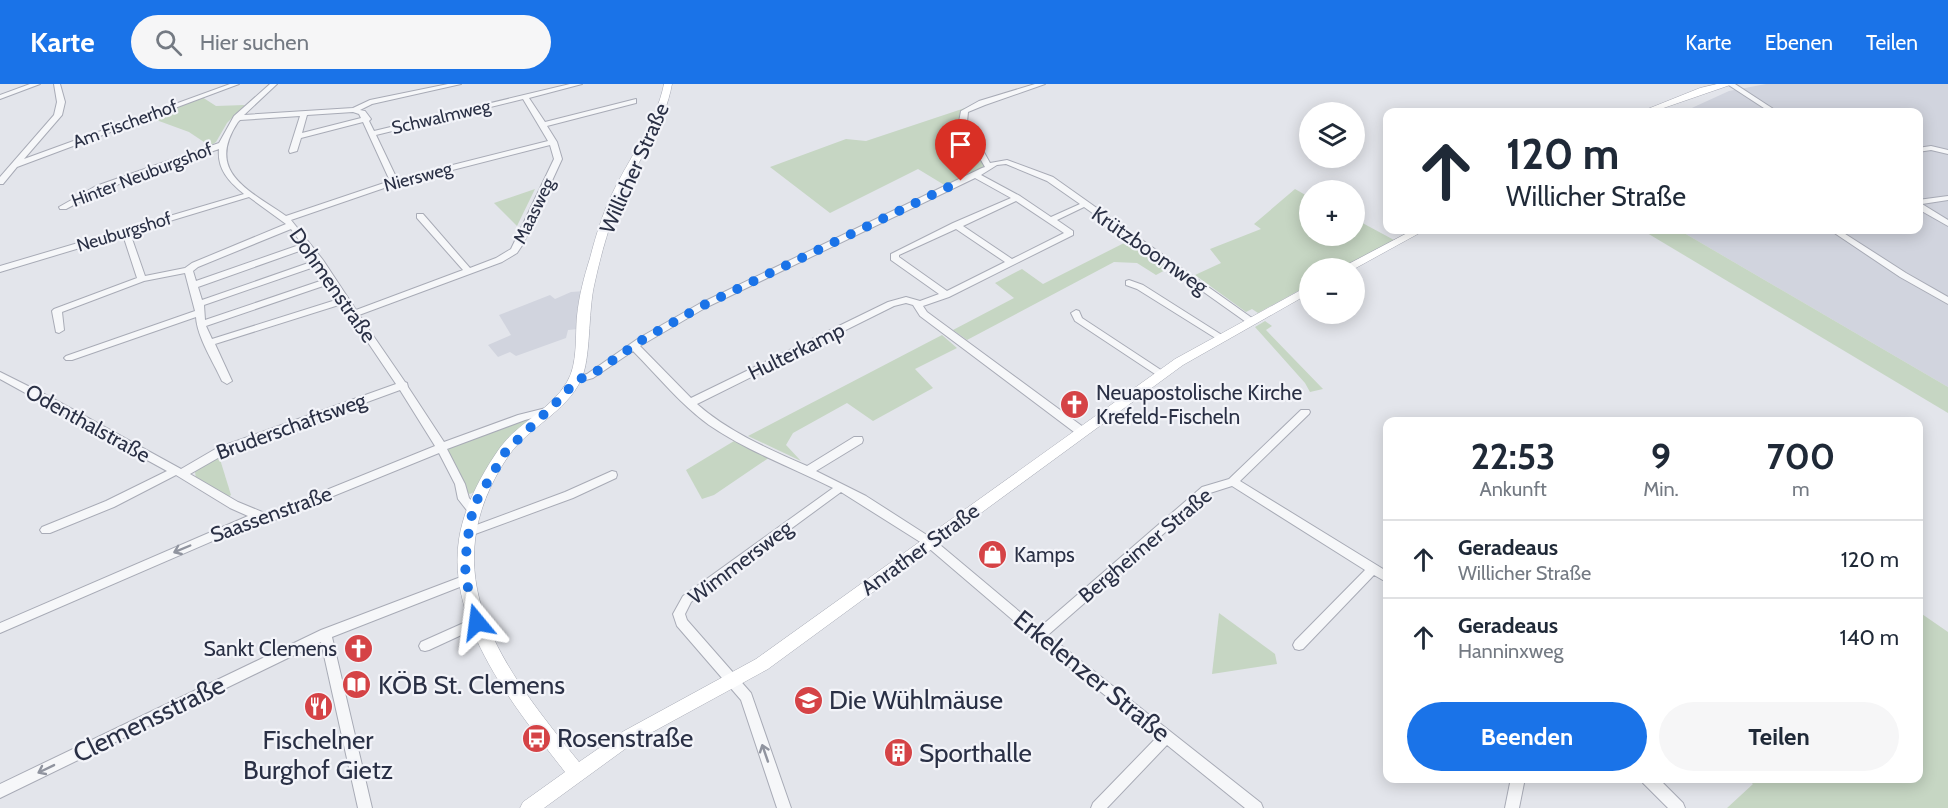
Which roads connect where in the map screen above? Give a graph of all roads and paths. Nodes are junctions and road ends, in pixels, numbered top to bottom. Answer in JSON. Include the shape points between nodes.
{"nodes":[{"id":1,"x":37,"y":84,"type":"edge"},
{"id":2,"x":57,"y":84,"type":"edge"},
{"id":3,"x":236,"y":84,"type":"edge"},
{"id":4,"x":274,"y":84,"type":"edge"},
{"id":5,"x":458,"y":84,"type":"edge"},
{"id":6,"x":579,"y":84,"type":"edge"},
{"id":7,"x":668,"y":84,"type":"edge"},
{"id":8,"x":1042,"y":84,"type":"edge"},
{"id":9,"x":1730,"y":84,"type":"edge"},
{"id":10,"x":0,"y":97,"type":"edge"},
{"id":11,"x":525,"y":97,"type":"junction"},
{"id":12,"x":633,"y":101,"type":"dead end"},
{"id":13,"x":1656,"y":108,"type":"edge"},
{"id":14,"x":1768,"y":108,"type":"edge"},
{"id":15,"x":354,"y":110,"type":"junction"},
{"id":16,"x":304,"y":113,"type":"junction"},
{"id":17,"x":237,"y":118,"type":"junction"},
{"id":18,"x":367,"y":119,"type":"junction"},
{"id":19,"x":542,"y":125,"type":"junction"},
{"id":20,"x":373,"y":133,"type":"junction"},
{"id":21,"x":298,"y":136,"type":"junction"},
{"id":22,"x":552,"y":142,"type":"junction"},
{"id":23,"x":222,"y":145,"type":"junction"},
{"id":24,"x":1923,"y":149,"type":"edge"},
{"id":25,"x":293,"y":151,"type":"dead end"},
{"id":26,"x":1948,"y":152,"type":"edge"},
{"id":27,"x":15,"y":165,"type":"junction"},
{"id":28,"x":988,"y":166,"type":"junction"},
{"id":29,"x":974,"y":174,"type":"junction"},
{"id":30,"x":0,"y":182,"type":"edge"},
{"id":31,"x":394,"y":183,"type":"junction"},
{"id":32,"x":248,"y":195,"type":"junction"},
{"id":33,"x":1017,"y":198,"type":"junction"},
{"id":34,"x":1948,"y":198,"type":"edge"},
{"id":35,"x":1923,"y":202,"type":"edge"},
{"id":36,"x":1081,"y":206,"type":"dead end"},
{"id":37,"x":1923,"y":206,"type":"edge"},
{"id":38,"x":63,"y":207,"type":"dead end"},
{"id":39,"x":420,"y":216,"type":"dead end"},
{"id":40,"x":1051,"y":220,"type":"junction"},
{"id":41,"x":289,"y":222,"type":"junction"},
{"id":42,"x":1948,"y":224,"type":"edge"},
{"id":43,"x":956,"y":225,"type":"junction"},
{"id":44,"x":126,"y":231,"type":"junction"},
{"id":45,"x":1412,"y":234,"type":"edge"},
{"id":46,"x":1840,"y":234,"type":"edge"},
{"id":47,"x":307,"y":245,"type":"junction"},
{"id":48,"x":1365,"y":259,"type":"edge"},
{"id":49,"x":320,"y":262,"type":"junction"},
{"id":50,"x":1011,"y":262,"type":"junction"},
{"id":51,"x":0,"y":269,"type":"edge"},
{"id":52,"x":188,"y":270,"type":"junction"},
{"id":53,"x":467,"y":270,"type":"junction"},
{"id":54,"x":142,"y":279,"type":"junction"},
{"id":55,"x":330,"y":281,"type":"junction"},
{"id":56,"x":1129,"y":283,"type":"dead end"},
{"id":57,"x":194,"y":285,"type":"junction"},
{"id":58,"x":946,"y":294,"type":"junction"},
{"id":59,"x":1299,"y":294,"type":"edge"},
{"id":60,"x":344,"y":300,"type":"junction"},
{"id":61,"x":1948,"y":301,"type":"edge"},
{"id":62,"x":920,"y":305,"type":"junction"},
{"id":63,"x":199,"y":308,"type":"junction"},
{"id":64,"x":1076,"y":313,"type":"dead end"},
{"id":65,"x":354,"y":314,"type":"junction"},
{"id":66,"x":1249,"y":320,"type":"junction"},
{"id":67,"x":201,"y":325,"type":"junction"},
{"id":68,"x":58,"y":330,"type":"dead end"},
{"id":69,"x":1220,"y":337,"type":"junction"},
{"id":70,"x":209,"y":343,"type":"junction"},
{"id":71,"x":635,"y":346,"type":"junction"},
{"id":72,"x":69,"y":358,"type":"dead end"},
{"id":73,"x":1161,"y":374,"type":"junction"},
{"id":74,"x":0,"y":375,"type":"edge"},
{"id":75,"x":575,"y":380,"type":"junction"},
{"id":76,"x":227,"y":381,"type":"dead end"},
{"id":77,"x":404,"y":385,"type":"junction"},
{"id":78,"x":690,"y":403,"type":"junction"},
{"id":79,"x":546,"y":411,"type":"junction"},
{"id":80,"x":1305,"y":412,"type":"dead end"},
{"id":81,"x":1082,"y":432,"type":"junction"},
{"id":82,"x":858,"y":440,"type":"dead end"},
{"id":83,"x":442,"y":447,"type":"junction"},
{"id":84,"x":808,"y":470,"type":"junction"},
{"id":85,"x":178,"y":472,"type":"junction"},
{"id":86,"x":612,"y":475,"type":"dead end"},
{"id":87,"x":1233,"y":482,"type":"junction"},
{"id":88,"x":841,"y":487,"type":"junction"},
{"id":89,"x":475,"y":505,"type":"junction"},
{"id":90,"x":259,"y":516,"type":"junction"},
{"id":91,"x":46,"y":530,"type":"dead end"},
{"id":92,"x":467,"y":533,"type":"junction"},
{"id":93,"x":929,"y":542,"type":"junction"},
{"id":94,"x":1373,"y":569,"type":"junction"},
{"id":95,"x":1383,"y":575,"type":"edge"},
{"id":96,"x":466,"y":580,"type":"junction"},
{"id":97,"x":477,"y":622,"type":"junction"},
{"id":98,"x":0,"y":628,"type":"edge"},
{"id":99,"x":325,"y":634,"type":"junction"},
{"id":100,"x":1039,"y":635,"type":"junction"},
{"id":101,"x":1299,"y":645,"type":"dead end"},
{"id":102,"x":425,"y":646,"type":"dead end"},
{"id":103,"x":734,"y":682,"type":"junction"},
{"id":104,"x":1167,"y":736,"type":"junction"},
{"id":105,"x":577,"y":773,"type":"junction"},
{"id":106,"x":1517,"y":783,"type":"edge"},
{"id":107,"x":1653,"y":783,"type":"edge"},
{"id":108,"x":0,"y":791,"type":"edge"},
{"id":109,"x":365,"y":808,"type":"edge"},
{"id":110,"x":529,"y":808,"type":"edge"},
{"id":111,"x":784,"y":808,"type":"edge"},
{"id":112,"x":1098,"y":808,"type":"edge"},
{"id":113,"x":1256,"y":808,"type":"edge"},
{"id":114,"x":1512,"y":808,"type":"edge"},
{"id":115,"x":1678,"y":808,"type":"edge"}],
"edges":[{"from":1,"to":10,"type":"street"},
{"from":2,"to":27,"type":"street","via":[[61,102],[58,115]]},
{"from":3,"to":27,"type":"street","name":"Am Fischerhof"},
{"from":4,"to":17,"type":"street"},
{"from":5,"to":15,"type":"street","via":[[370,102]]},
{"from":6,"to":11,"type":"street","name":"Schwalmweg"},
{"from":7,"to":75,"type":"main road","name":"Willicher Straße","via":[[604,228],[584,310]]},
{"from":8,"to":28,"type":"street","via":[[965,111],[963,122]]},
{"from":9,"to":13,"type":"main road"},
{"from":9,"to":14,"type":"street"},
{"from":11,"to":19,"type":"street","name":"Maasweg"},
{"from":11,"to":20,"type":"street","name":"Schwalmweg"},
{"from":12,"to":19,"type":"street"},
{"from":15,"to":16,"type":"street"},
{"from":15,"to":18,"type":"street","via":[[363,112]]},
{"from":16,"to":17,"type":"street"},
{"from":16,"to":21,"type":"street"},
{"from":17,"to":23,"type":"street"},
{"from":18,"to":20,"type":"street"},
{"from":18,"to":21,"type":"street"},
{"from":19,"to":22,"type":"street","name":"Maasweg"},
{"from":20,"to":31,"type":"street"},
{"from":21,"to":25,"type":"street"},
{"from":22,"to":31,"type":"street","name":"Niersweg"},
{"from":22,"to":53,"type":"street","name":"Maasweg","via":[[558,159],[519,244],[499,260]]},
{"from":23,"to":32,"type":"street","name":"Dohmenstraße","via":[[226,173]]},
{"from":23,"to":38,"type":"street","name":"Hinter Neuburgshof","via":[[99,188]]},
{"from":24,"to":26,"type":"street"},
{"from":27,"to":30,"type":"street"},
{"from":28,"to":29,"type":"street"},
{"from":28,"to":66,"type":"street","name":"Krützboomweg","via":[[1007,162],[1050,179]]},
{"from":29,"to":33,"type":"street"},
{"from":29,"to":71,"type":"street","via":[[702,306]]},
{"from":31,"to":41,"type":"street","name":"Niersweg"},
{"from":32,"to":41,"type":"street","name":"Dohmenstraße"},
{"from":32,"to":44,"type":"street","name":"Neuburgshof"},
{"from":33,"to":40,"type":"street"},
{"from":33,"to":43,"type":"street"},
{"from":34,"to":35,"type":"street"},
{"from":36,"to":40,"type":"street"},
{"from":37,"to":42,"type":"street"},
{"from":39,"to":53,"type":"street"},
{"from":40,"to":50,"type":"street","via":[[1070,233]]},
{"from":41,"to":47,"type":"street","name":"Dohmenstraße"},
{"from":41,"to":52,"type":"street","name":"Niersweg"},
{"from":43,"to":50,"type":"street"},
{"from":43,"to":58,"type":"street","via":[[894,256]]},
{"from":44,"to":51,"type":"street","name":"Neuburgshof"},
{"from":44,"to":54,"type":"street"},
{"from":45,"to":48,"type":"main road"},
{"from":46,"to":61,"type":"street"},
{"from":47,"to":49,"type":"street","name":"Dohmenstraße"},
{"from":47,"to":57,"type":"street"},
{"from":49,"to":55,"type":"street","name":"Dohmenstraße"},
{"from":49,"to":63,"type":"street"},
{"from":50,"to":58,"type":"street"},
{"from":52,"to":54,"type":"street","name":"Niersweg"},
{"from":52,"to":57,"type":"street"},
{"from":53,"to":65,"type":"street","name":"Maasweg"},
{"from":54,"to":68,"type":"street","name":"Niersweg","via":[[57,311]]},
{"from":55,"to":60,"type":"street","name":"Dohmenstraße"},
{"from":55,"to":67,"type":"street"},
{"from":56,"to":69,"type":"street"},
{"from":57,"to":63,"type":"street"},
{"from":58,"to":62,"type":"street"},
{"from":59,"to":66,"type":"main road","name":"Anrather Straße"},
{"from":60,"to":65,"type":"street","name":"Dohmenstraße"},
{"from":60,"to":70,"type":"street"},
{"from":62,"to":78,"type":"street","name":"Hulterkamp","via":[[902,300]]},
{"from":62,"to":81,"type":"street","via":[[923,314]]},
{"from":63,"to":67,"type":"street"},
{"from":63,"to":72,"type":"street"},
{"from":64,"to":73,"type":"street","via":[[1078,320]]},
{"from":65,"to":77,"type":"street","name":"Dohmenstraße"},
{"from":66,"to":69,"type":"main road","name":"Anrather Straße"},
{"from":67,"to":70,"type":"street"},
{"from":69,"to":73,"type":"main road","name":"Anrather Straße"},
{"from":70,"to":76,"type":"street"},
{"from":71,"to":75,"type":"street","via":[[590,376]]},
{"from":71,"to":78,"type":"street","name":"Erkelenzer Straße"},
{"from":73,"to":81,"type":"main road","name":"Anrather Straße"},
{"from":74,"to":85,"type":"street","name":"Odenthalstraße"},
{"from":75,"to":79,"type":"main road"},
{"from":77,"to":83,"type":"street","name":"Dohmenstraße"},
{"from":77,"to":85,"type":"street","name":"Bruderschaftsweg","via":[[221,451]]},
{"from":78,"to":84,"type":"street","name":"Erkelenzer Straße","via":[[726,430]]},
{"from":79,"to":83,"type":"street","name":"Saassenstraße"},
{"from":79,"to":89,"type":"main road","via":[[506,451]]},
{"from":80,"to":87,"type":"street","name":"Bergheimer Straße"},
{"from":81,"to":93,"type":"main road","name":"Anrather Straße"},
{"from":82,"to":84,"type":"street"},
{"from":83,"to":89,"type":"street","name":"Dohmenstraße","via":[[464,499]]},
{"from":83,"to":90,"type":"street","name":"Saassenstraße","via":[[268,518]]},
{"from":84,"to":88,"type":"street","name":"Erkelenzer Straße"},
{"from":85,"to":90,"type":"street","name":"Odenthalstraße"},
{"from":85,"to":91,"type":"street","name":"Odenthalstraße"},
{"from":86,"to":92,"type":"street"},
{"from":87,"to":94,"type":"street"},
{"from":87,"to":100,"type":"street","name":"Bergheimer Straße","via":[[1206,490]]},
{"from":88,"to":93,"type":"street","name":"Erkelenzer Straße"},
{"from":88,"to":103,"type":"street","name":"Wimmersweg","via":[[682,606],[681,622]]},
{"from":89,"to":92,"type":"main road"},
{"from":90,"to":98,"type":"street","name":"Saassenstraße","one_way":true},
{"from":92,"to":96,"type":"main road"},
{"from":93,"to":100,"type":"street","name":"Erkelenzer Straße"},
{"from":93,"to":103,"type":"main road","name":"Anrather Straße"},
{"from":94,"to":95,"type":"street"},
{"from":94,"to":101,"type":"street"},
{"from":96,"to":97,"type":"main road"},
{"from":96,"to":99,"type":"street","name":"Clemensstraße"},
{"from":97,"to":102,"type":"street"},
{"from":97,"to":105,"type":"main road","via":[[491,655],[515,693]]},
{"from":99,"to":108,"type":"street","name":"Clemensstraße","one_way":true},
{"from":99,"to":109,"type":"street"},
{"from":100,"to":104,"type":"street","name":"Erkelenzer Straße"},
{"from":103,"to":105,"type":"main road","name":"Anrather Straße","via":[[630,736]]},
{"from":111,"to":103,"type":"street","name":"Wimmersweg","one_way":true,"via":[[746,697]]},
{"from":104,"to":112,"type":"street"},
{"from":104,"to":113,"type":"street","name":"Erkelenzer Straße"},
{"from":105,"to":110,"type":"main road","name":"Anrather Straße"},
{"from":106,"to":114,"type":"street"},
{"from":107,"to":115,"type":"street"}]}
